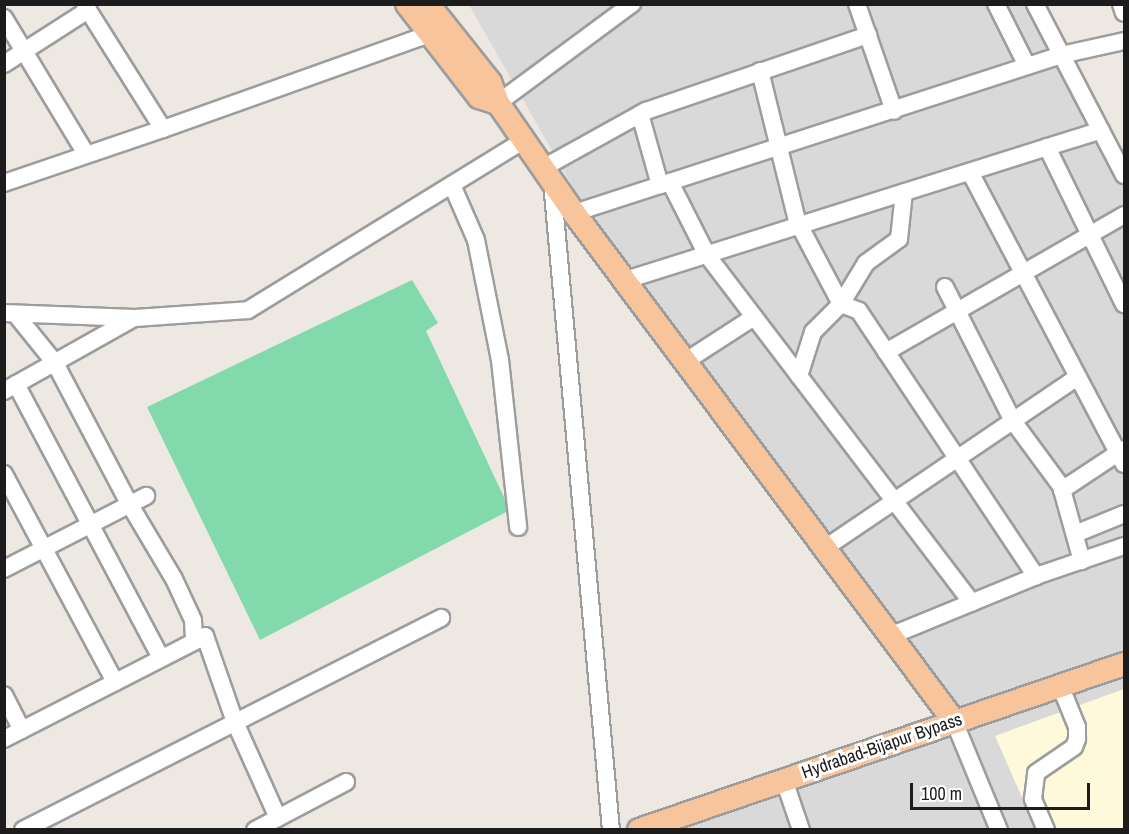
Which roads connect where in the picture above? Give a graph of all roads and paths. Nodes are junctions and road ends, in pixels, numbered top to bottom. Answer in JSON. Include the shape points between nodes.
{"nodes":[{"id":1,"x":407,"y":4,"type":"edge"},
{"id":2,"x":632,"y":4,"type":"edge"},
{"id":3,"x":857,"y":4,"type":"edge"},
{"id":4,"x":996,"y":4,"type":"edge"},
{"id":5,"x":1035,"y":4,"type":"edge"},
{"id":6,"x":1121,"y":4,"type":"edge"},
{"id":7,"x":433,"y":6,"type":"edge"},
{"id":8,"x":87,"y":7,"type":"edge"},
{"id":9,"x":1125,"y":13,"type":"edge"},
{"id":10,"x":4,"y":18,"type":"edge"},
{"id":11,"x":430,"y":34,"type":"junction"},
{"id":12,"x":868,"y":35,"type":"junction"},
{"id":13,"x":1125,"y":41,"type":"edge"},
{"id":14,"x":26,"y":50,"type":"junction"},
{"id":15,"x":1061,"y":55,"type":"junction"},
{"id":16,"x":4,"y":64,"type":"edge"},
{"id":17,"x":1027,"y":66,"type":"junction"},
{"id":18,"x":760,"y":71,"type":"junction"},
{"id":19,"x":498,"y":102,"type":"junction"},
{"id":20,"x":894,"y":111,"type":"junction"},
{"id":21,"x":640,"y":114,"type":"junction"},
{"id":22,"x":163,"y":129,"type":"junction"},
{"id":23,"x":1101,"y":130,"type":"junction"},
{"id":24,"x":524,"y":140,"type":"junction"},
{"id":25,"x":780,"y":147,"type":"junction"},
{"id":26,"x":1047,"y":147,"type":"junction"},
{"id":27,"x":86,"y":154,"type":"junction"},
{"id":28,"x":970,"y":171,"type":"junction"},
{"id":29,"x":547,"y":174,"type":"junction"},
{"id":30,"x":1125,"y":175,"type":"edge"},
{"id":31,"x":4,"y":183,"type":"edge"},
{"id":32,"x":665,"y":183,"type":"junction"},
{"id":33,"x":452,"y":185,"type":"junction"},
{"id":34,"x":904,"y":192,"type":"junction"},
{"id":35,"x":574,"y":213,"type":"junction"},
{"id":36,"x":1125,"y":214,"type":"edge"},
{"id":37,"x":799,"y":225,"type":"junction"},
{"id":38,"x":1090,"y":234,"type":"junction"},
{"id":39,"x":707,"y":255,"type":"junction"},
{"id":40,"x":1023,"y":273,"type":"junction"},
{"id":41,"x":626,"y":280,"type":"junction"},
{"id":42,"x":945,"y":286,"type":"dead end"},
{"id":43,"x":841,"y":304,"type":"junction"},
{"id":44,"x":1125,"y":304,"type":"edge"},
{"id":45,"x":957,"y":311,"type":"junction"},
{"id":46,"x":11,"y":314,"type":"edge"},
{"id":47,"x":754,"y":317,"type":"junction"},
{"id":48,"x":135,"y":318,"type":"junction"},
{"id":49,"x":886,"y":351,"type":"junction"},
{"id":50,"x":686,"y":361,"type":"junction"},
{"id":51,"x":55,"y":363,"type":"junction"},
{"id":52,"x":799,"y":375,"type":"junction"},
{"id":53,"x":1076,"y":378,"type":"junction"},
{"id":54,"x":10,"y":388,"type":"edge"},
{"id":55,"x":1013,"y":421,"type":"junction"},
{"id":56,"x":1122,"y":456,"type":"edge"},
{"id":57,"x":957,"y":459,"type":"junction"},
{"id":58,"x":4,"y":474,"type":"edge"},
{"id":59,"x":1062,"y":490,"type":"junction"},
{"id":60,"x":146,"y":496,"type":"dead end"},
{"id":61,"x":894,"y":501,"type":"junction"},
{"id":62,"x":130,"y":505,"type":"junction"},
{"id":63,"x":1125,"y":514,"type":"edge"},
{"id":64,"x":92,"y":524,"type":"junction"},
{"id":65,"x":518,"y":527,"type":"dead end"},
{"id":66,"x":1075,"y":534,"type":"junction"},
{"id":67,"x":1125,"y":546,"type":"edge"},
{"id":68,"x":46,"y":547,"type":"junction"},
{"id":69,"x":825,"y":548,"type":"junction"},
{"id":70,"x":1082,"y":561,"type":"junction"},
{"id":71,"x":4,"y":568,"type":"edge"},
{"id":72,"x":1036,"y":576,"type":"junction"},
{"id":73,"x":972,"y":603,"type":"junction"},
{"id":74,"x":441,"y":618,"type":"dead end"},
{"id":75,"x":890,"y":636,"type":"junction"},
{"id":76,"x":195,"y":641,"type":"junction"},
{"id":77,"x":161,"y":658,"type":"junction"},
{"id":78,"x":1125,"y":664,"type":"edge"},
{"id":79,"x":115,"y":682,"type":"junction"},
{"id":80,"x":1060,"y":686,"type":"junction"},
{"id":81,"x":4,"y":695,"type":"edge"},
{"id":82,"x":954,"y":721,"type":"junction"},
{"id":83,"x":236,"y":722,"type":"junction"},
{"id":84,"x":22,"y":730,"type":"junction"},
{"id":85,"x":4,"y":739,"type":"edge"},
{"id":86,"x":784,"y":780,"type":"junction"},
{"id":87,"x":346,"y":782,"type":"dead end"},
{"id":88,"x":278,"y":818,"type":"junction"},
{"id":89,"x":23,"y":830,"type":"edge"},
{"id":90,"x":255,"y":830,"type":"edge"},
{"id":91,"x":611,"y":830,"type":"edge"},
{"id":92,"x":639,"y":830,"type":"edge"},
{"id":93,"x":801,"y":830,"type":"edge"},
{"id":94,"x":999,"y":830,"type":"edge"},
{"id":95,"x":1046,"y":830,"type":"edge"}],
"edges":[{"from":1,"to":11,"type":"main road"},
{"from":2,"to":19,"type":"street"},
{"from":3,"to":12,"type":"street"},
{"from":4,"to":17,"type":"street"},
{"from":5,"to":15,"type":"street"},
{"from":6,"to":9,"type":"street"},
{"from":7,"to":19,"type":"main road","via":[[490,82]]},
{"from":8,"to":14,"type":"street"},
{"from":8,"to":22,"type":"street"},
{"from":10,"to":14,"type":"street"},
{"from":11,"to":19,"type":"main road","via":[[479,97]]},
{"from":11,"to":22,"type":"street"},
{"from":12,"to":18,"type":"street"},
{"from":12,"to":20,"type":"street"},
{"from":13,"to":15,"type":"street"},
{"from":14,"to":16,"type":"street"},
{"from":14,"to":27,"type":"street"},
{"from":15,"to":17,"type":"street"},
{"from":15,"to":23,"type":"street"},
{"from":17,"to":20,"type":"street"},
{"from":18,"to":21,"type":"street"},
{"from":18,"to":25,"type":"street"},
{"from":19,"to":24,"type":"main road"},
{"from":20,"to":25,"type":"street"},
{"from":21,"to":29,"type":"street"},
{"from":21,"to":32,"type":"street"},
{"from":22,"to":27,"type":"street"},
{"from":23,"to":26,"type":"street"},
{"from":23,"to":30,"type":"street"},
{"from":24,"to":29,"type":"main road"},
{"from":24,"to":33,"type":"street"},
{"from":25,"to":32,"type":"street"},
{"from":25,"to":37,"type":"street"},
{"from":26,"to":28,"type":"street"},
{"from":26,"to":38,"type":"street"},
{"from":27,"to":31,"type":"street"},
{"from":28,"to":34,"type":"street"},
{"from":28,"to":40,"type":"street"},
{"from":29,"to":35,"type":"main road"},
{"from":29,"to":91,"type":"street"},
{"from":32,"to":35,"type":"street"},
{"from":32,"to":39,"type":"street"},
{"from":33,"to":48,"type":"street","via":[[248,310]]},
{"from":33,"to":65,"type":"street","via":[[476,240],[484,277],[500,360]]},
{"from":34,"to":37,"type":"street"},
{"from":34,"to":43,"type":"street","via":[[899,239],[866,263]]},
{"from":35,"to":41,"type":"main road"},
{"from":36,"to":38,"type":"street"},
{"from":37,"to":39,"type":"street"},
{"from":37,"to":43,"type":"street"},
{"from":38,"to":40,"type":"street"},
{"from":38,"to":44,"type":"street"},
{"from":39,"to":41,"type":"street"},
{"from":39,"to":47,"type":"street"},
{"from":40,"to":45,"type":"street"},
{"from":40,"to":53,"type":"street"},
{"from":41,"to":50,"type":"main road"},
{"from":42,"to":45,"type":"street"},
{"from":43,"to":49,"type":"street","via":[[859,310]]},
{"from":43,"to":52,"type":"street","via":[[813,332]]},
{"from":45,"to":49,"type":"street"},
{"from":45,"to":55,"type":"street"},
{"from":46,"to":48,"type":"street"},
{"from":46,"to":51,"type":"street"},
{"from":47,"to":50,"type":"street"},
{"from":47,"to":52,"type":"street"},
{"from":48,"to":51,"type":"street"},
{"from":49,"to":57,"type":"street"},
{"from":50,"to":69,"type":"main road"},
{"from":51,"to":54,"type":"street"},
{"from":51,"to":62,"type":"street"},
{"from":52,"to":61,"type":"street"},
{"from":53,"to":55,"type":"street"},
{"from":53,"to":56,"type":"street"},
{"from":54,"to":64,"type":"street"},
{"from":55,"to":57,"type":"street"},
{"from":55,"to":59,"type":"street"},
{"from":56,"to":59,"type":"street"},
{"from":57,"to":61,"type":"street"},
{"from":57,"to":72,"type":"street"},
{"from":58,"to":68,"type":"street"},
{"from":59,"to":66,"type":"street"},
{"from":60,"to":62,"type":"street"},
{"from":61,"to":69,"type":"street"},
{"from":61,"to":73,"type":"street"},
{"from":62,"to":64,"type":"street"},
{"from":62,"to":76,"type":"street","via":[[174,579],[192,620]]},
{"from":63,"to":66,"type":"street"},
{"from":64,"to":68,"type":"street"},
{"from":64,"to":77,"type":"street"},
{"from":66,"to":70,"type":"street"},
{"from":67,"to":70,"type":"street"},
{"from":68,"to":71,"type":"street"},
{"from":68,"to":79,"type":"street"},
{"from":69,"to":75,"type":"main road"},
{"from":70,"to":72,"type":"street"},
{"from":72,"to":73,"type":"street"},
{"from":73,"to":75,"type":"street"},
{"from":74,"to":83,"type":"street"},
{"from":75,"to":82,"type":"main road"},
{"from":76,"to":77,"type":"street"},
{"from":76,"to":83,"type":"street","via":[[205,636]]},
{"from":77,"to":79,"type":"street"},
{"from":78,"to":80,"type":"main road","name":"Hydrabad-Bijapur Bypass"},
{"from":79,"to":84,"type":"street"},
{"from":80,"to":82,"type":"main road","name":"Hydrabad-Bijapur Bypass"},
{"from":80,"to":95,"type":"street","via":[[1077,727],[1077,739],[1074,747],[1036,773],[1033,799]]},
{"from":81,"to":84,"type":"street"},
{"from":82,"to":86,"type":"main road","name":"Hydrabad-Bijapur Bypass"},
{"from":82,"to":94,"type":"street"},
{"from":83,"to":88,"type":"street"},
{"from":83,"to":89,"type":"street"},
{"from":84,"to":85,"type":"street"},
{"from":86,"to":92,"type":"main road","name":"Hydrabad-Bijapur Bypass"},
{"from":86,"to":93,"type":"street"},
{"from":87,"to":88,"type":"street"},
{"from":88,"to":90,"type":"street"}]}
